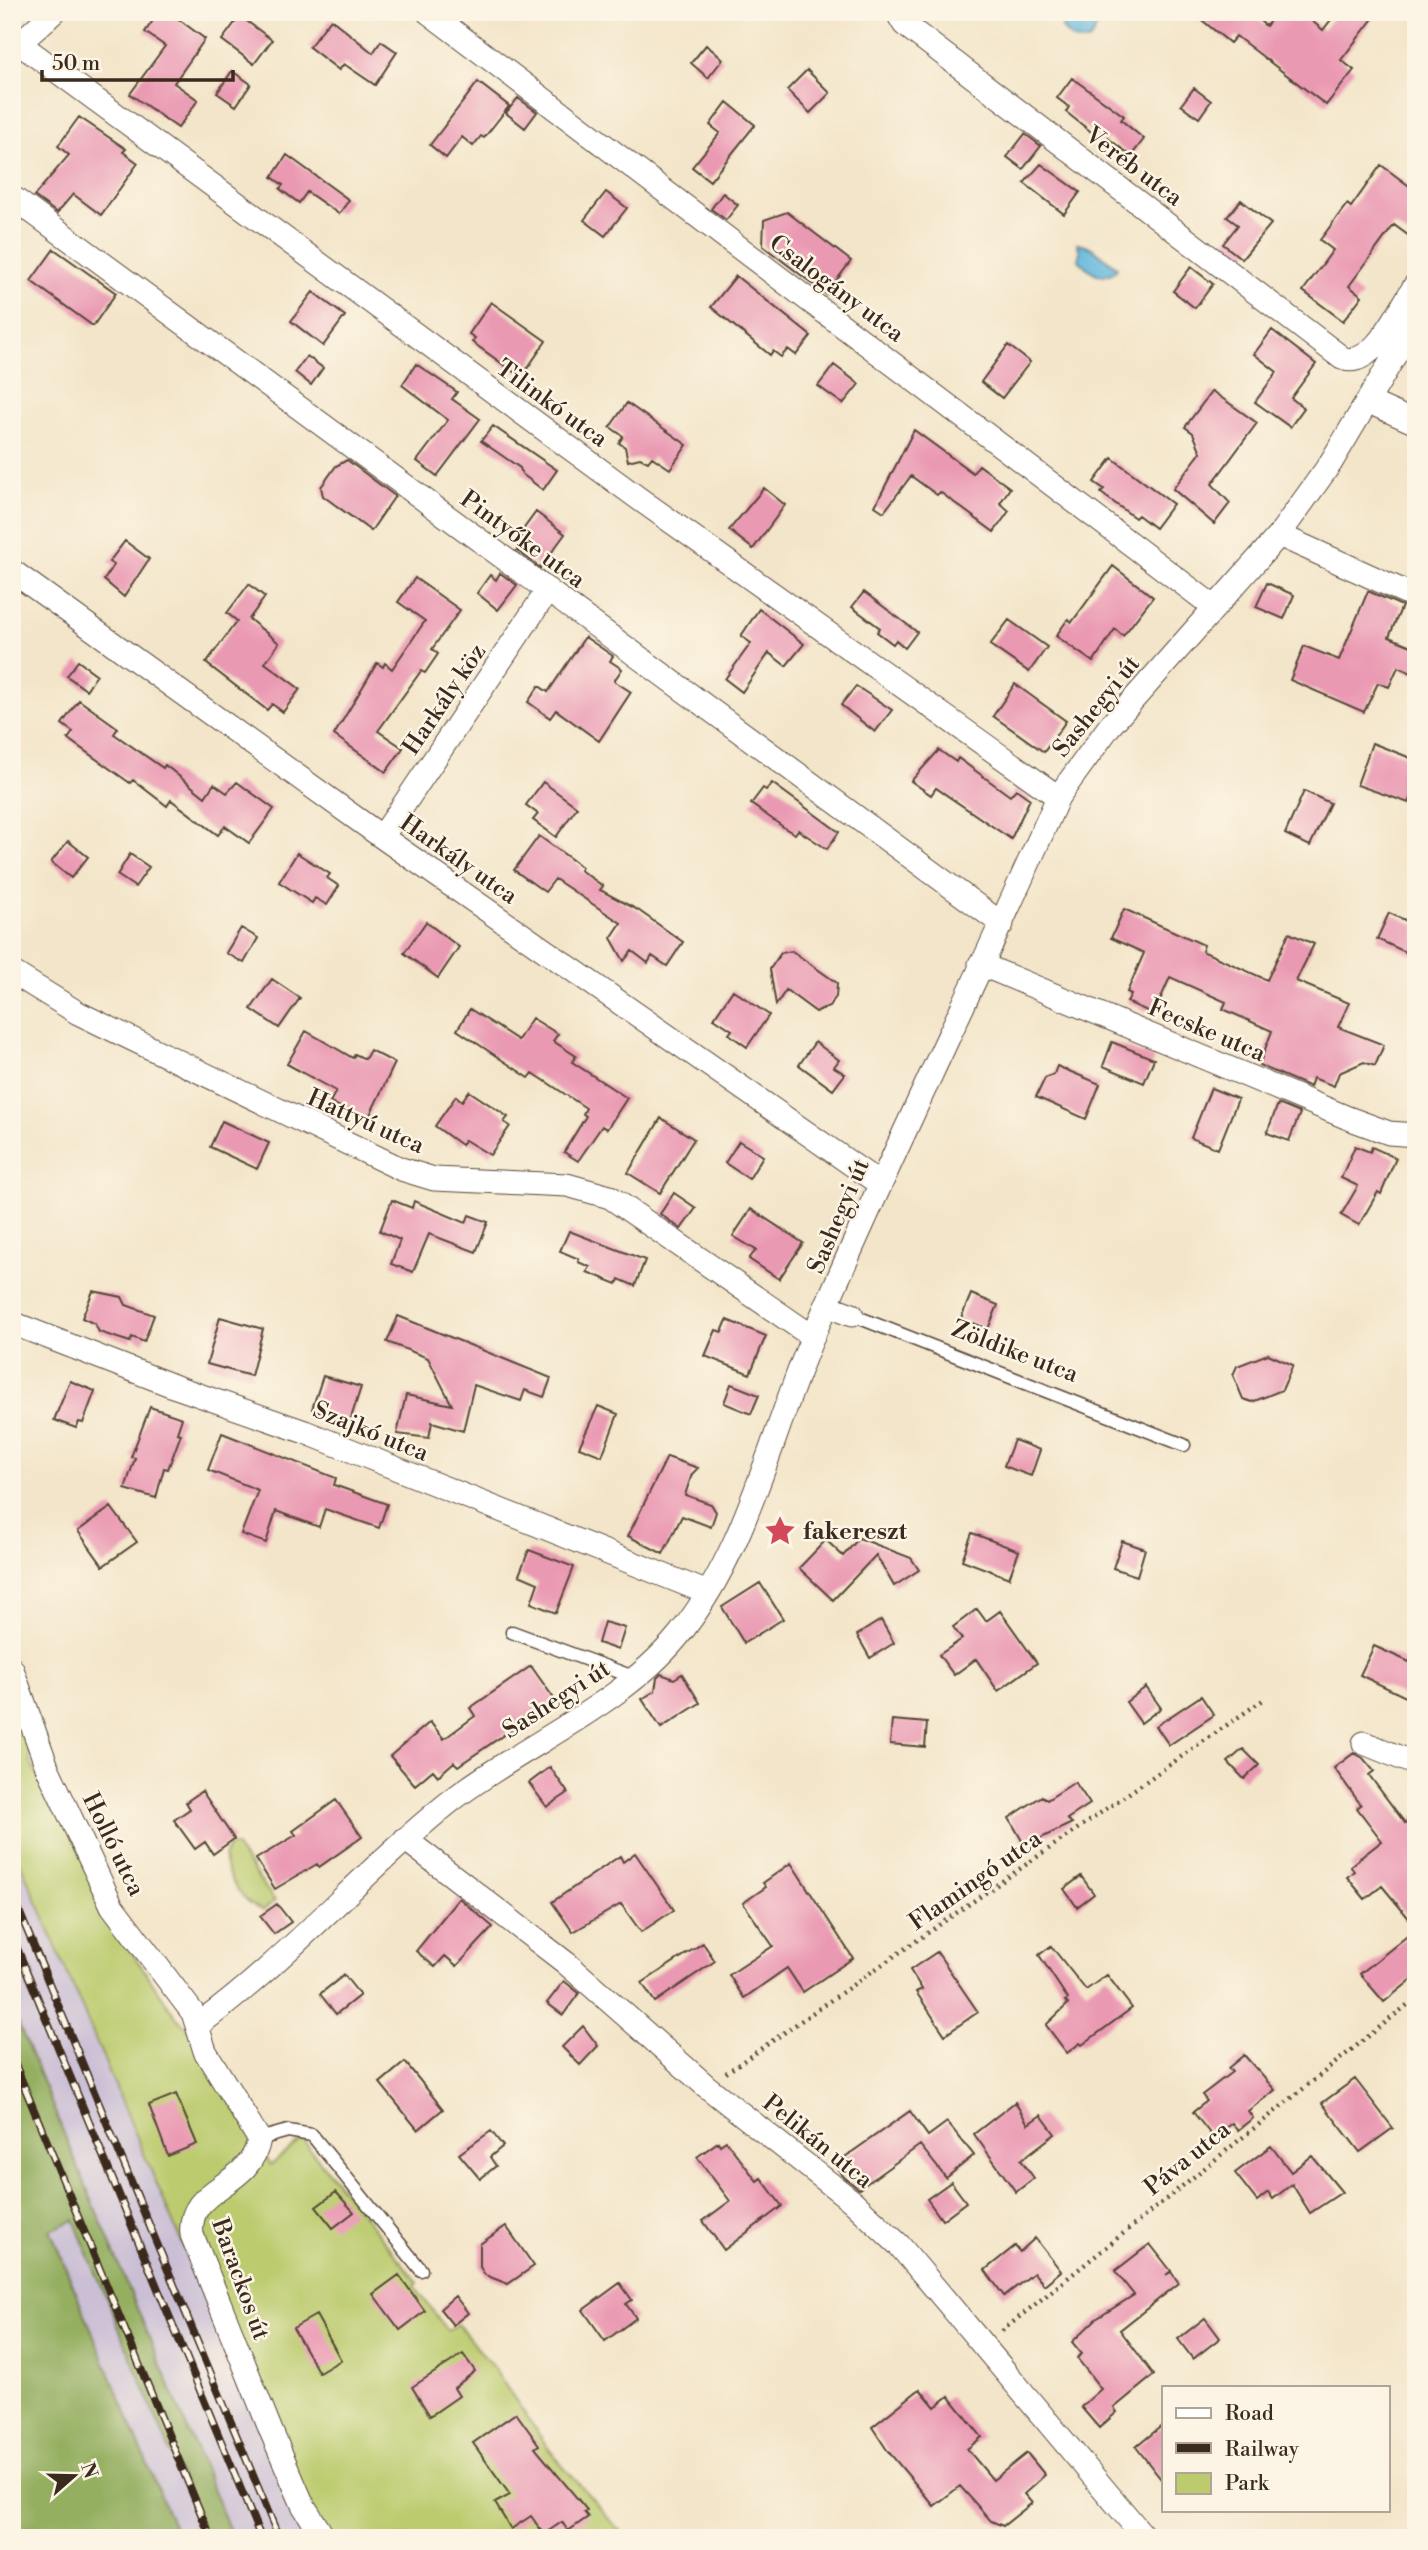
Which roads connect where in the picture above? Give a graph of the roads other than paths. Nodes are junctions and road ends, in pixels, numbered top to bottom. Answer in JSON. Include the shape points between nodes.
{"nodes":[{"id":1,"x":54,"y":12,"type":"edge"},
{"id":2,"x":428,"y":12,"type":"edge"},
{"id":3,"x":897,"y":12,"type":"edge"},
{"id":4,"x":16,"y":47,"type":"edge"},
{"id":5,"x":12,"y":197,"type":"edge"},
{"id":6,"x":1416,"y":284,"type":"edge"},
{"id":7,"x":1416,"y":320,"type":"edge"},
{"id":8,"x":1369,"y":402,"type":"junction"},
{"id":9,"x":1416,"y":423,"type":"edge"},
{"id":10,"x":1279,"y":535,"type":"junction"},
{"id":11,"x":12,"y":571,"type":"edge"},
{"id":12,"x":548,"y":590,"type":"junction"},
{"id":13,"x":1416,"y":597,"type":"edge"},
{"id":14,"x":1214,"y":607,"type":"junction"},
{"id":15,"x":1058,"y":797,"type":"junction"},
{"id":16,"x":382,"y":837,"type":"junction"},
{"id":17,"x":1002,"y":924,"type":"junction"},
{"id":18,"x":980,"y":964,"type":"junction"},
{"id":19,"x":12,"y":972,"type":"edge"},
{"id":20,"x":1416,"y":1135,"type":"edge"},
{"id":21,"x":880,"y":1184,"type":"junction"},
{"id":22,"x":828,"y":1306,"type":"junction"},
{"id":23,"x":852,"y":1315,"type":"joint"},
{"id":24,"x":12,"y":1323,"type":"edge"},
{"id":25,"x":813,"y":1336,"type":"junction"},
{"id":26,"x":1184,"y":1445,"type":"dead end"},
{"id":27,"x":708,"y":1593,"type":"junction"},
{"id":28,"x":512,"y":1632,"type":"dead end"},
{"id":29,"x":12,"y":1669,"type":"edge"},
{"id":30,"x":636,"y":1678,"type":"junction"},
{"id":31,"x":1364,"y":1743,"type":"dead end"},
{"id":32,"x":1416,"y":1764,"type":"edge"},
{"id":33,"x":405,"y":1839,"type":"junction"},
{"id":34,"x":198,"y":2025,"type":"junction"},
{"id":35,"x":259,"y":2139,"type":"junction"},
{"id":36,"x":421,"y":2270,"type":"dead end"},
{"id":37,"x":324,"y":2538,"type":"edge"},
{"id":38,"x":1145,"y":2538,"type":"edge"}],
"edges":[{"from":1,"to":4,"type":"street"},
{"from":2,"to":14,"type":"street","name":"Csalogány utca"},
{"from":3,"to":6,"type":"street","name":"Veréb utca","via":[[904,24],[1342,358],[1356,361],[1371,354]]},
{"from":4,"to":15,"type":"street","name":"Tilinkó utca"},
{"from":5,"to":12,"type":"street","name":"Pintyőke utca"},
{"from":7,"to":8,"type":"street","name":"Sashegyi út"},
{"from":8,"to":9,"type":"street"},
{"from":8,"to":10,"type":"street","name":"Sashegyi út"},
{"from":10,"to":13,"type":"street"},
{"from":10,"to":14,"type":"street","name":"Sashegyi út"},
{"from":11,"to":16,"type":"street","name":"Harkály utca"},
{"from":12,"to":16,"type":"street","name":"Harkály köz"},
{"from":12,"to":17,"type":"street","name":"Pintyőke utca"},
{"from":14,"to":15,"type":"street","name":"Sashegyi út","via":[[1109,727]]},
{"from":15,"to":17,"type":"street","name":"Sashegyi út"},
{"from":16,"to":21,"type":"street","name":"Harkály utca"},
{"from":17,"to":18,"type":"street","name":"Sashegyi út"},
{"from":18,"to":20,"type":"street","name":"Fecske utca","via":[[1348,1118],[1389,1133]]},
{"from":18,"to":21,"type":"street","name":"Sashegyi út"},
{"from":19,"to":25,"type":"street","name":"Hattyú utca","via":[[78,1013],[401,1169],[435,1180],[567,1185],[610,1197]]},
{"from":21,"to":22,"type":"street","name":"Sashegyi út"},
{"from":22,"to":23,"type":"street","name":"Zöldike utca"},
{"from":22,"to":25,"type":"street","name":"Sashegyi út"},
{"from":23,"to":26,"type":"lane","name":"Zöldike utca"},
{"from":24,"to":27,"type":"street","name":"Szajkó utca","via":[[304,1432]]},
{"from":25,"to":27,"type":"street","name":"Sashegyi út","via":[[746,1514]]},
{"from":27,"to":30,"type":"street","name":"Sashegyi út","via":[[680,1634]]},
{"from":28,"to":30,"type":"lane"},
{"from":29,"to":34,"type":"street","name":"Holló utca","via":[[47,1767],[112,1906]]},
{"from":30,"to":33,"type":"street","name":"Sashegyi út","via":[[451,1801]]},
{"from":31,"to":32,"type":"street"},
{"from":33,"to":34,"type":"street","name":"Sashegyi út","via":[[232,2000]]},
{"from":33,"to":38,"type":"street","name":"Pelikán utca","via":[[566,1963],[706,2086],[852,2200],[898,2245]]},
{"from":34,"to":35,"type":"street","via":[[205,2051]]},
{"from":35,"to":36,"type":"lane","via":[[288,2131],[312,2135]]},
{"from":35,"to":37,"type":"street","name":"Barackos út","via":[[252,2163],[197,2206],[190,2219],[192,2235],[303,2505]]}]}
